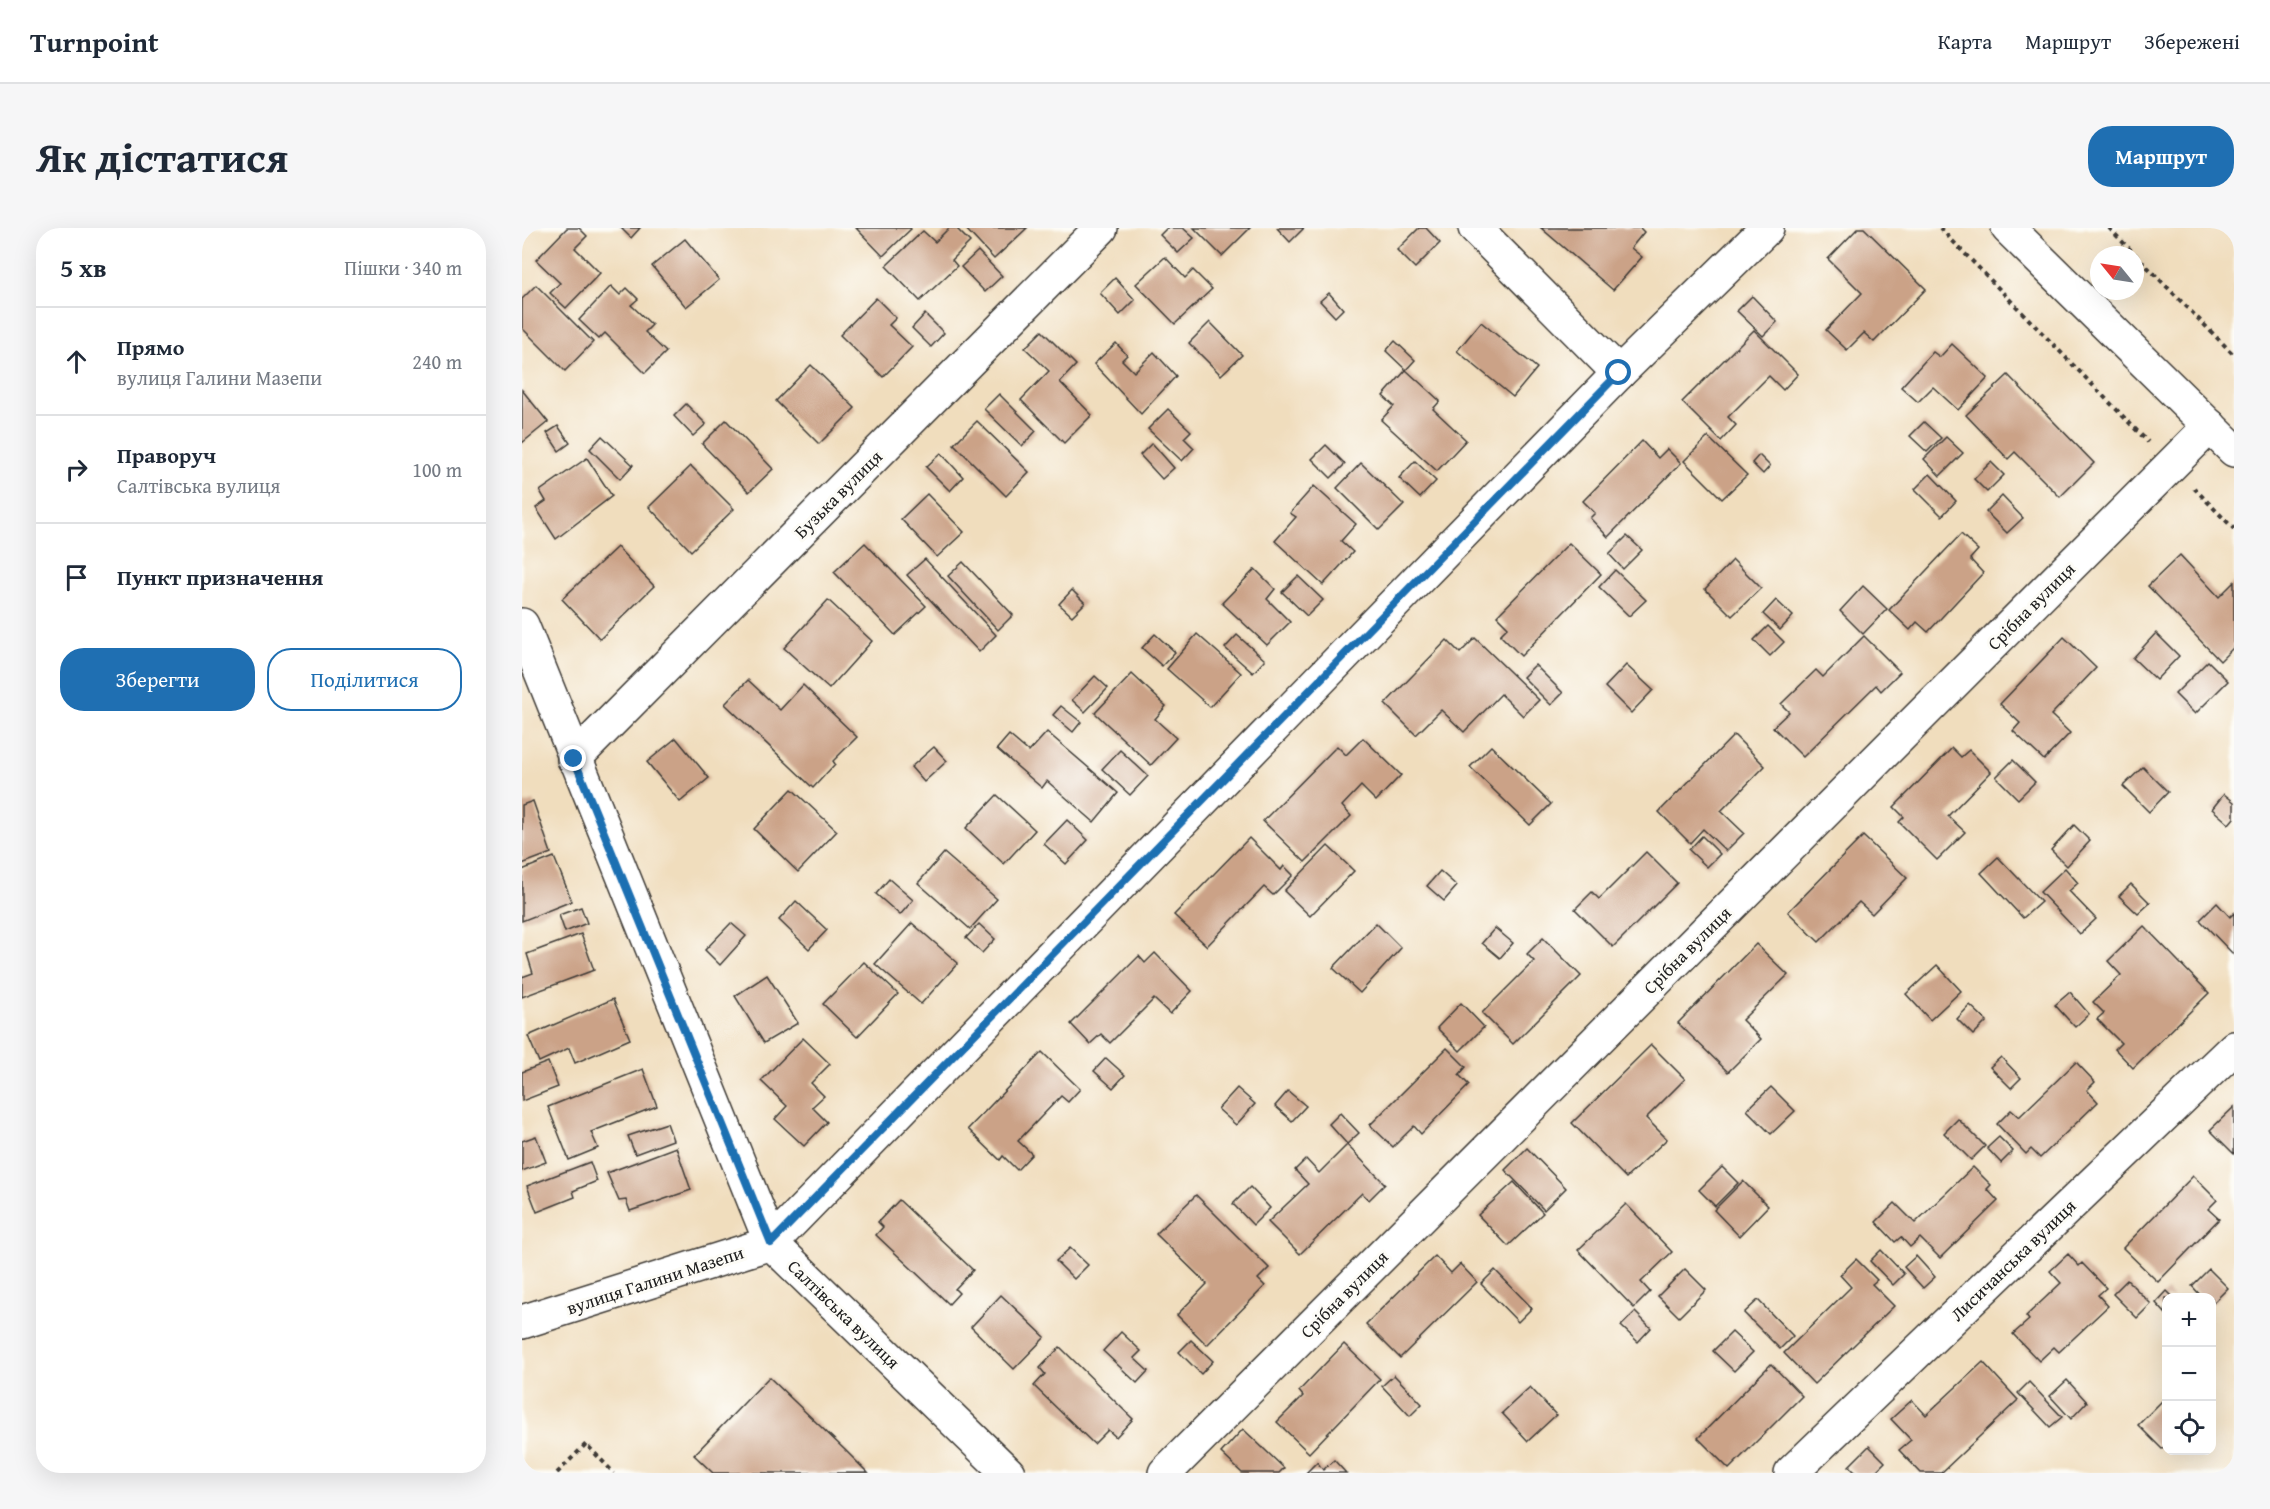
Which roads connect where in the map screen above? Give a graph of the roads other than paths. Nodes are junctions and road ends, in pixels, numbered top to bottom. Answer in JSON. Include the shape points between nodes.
{"nodes":[{"id":1,"x":1101,"y":228,"type":"edge"},
{"id":2,"x":1475,"y":228,"type":"edge"},
{"id":3,"x":1767,"y":228,"type":"edge"},
{"id":4,"x":2008,"y":228,"type":"edge"},
{"id":5,"x":1619,"y":373,"type":"junction"},
{"id":6,"x":2210,"y":426,"type":"junction"},
{"id":7,"x":2234,"y":450,"type":"edge"},
{"id":8,"x":522,"y":625,"type":"edge"},
{"id":9,"x":574,"y":759,"type":"junction"},
{"id":10,"x":2234,"y":1048,"type":"edge"},
{"id":11,"x":771,"y":1243,"type":"junction"},
{"id":12,"x":522,"y":1322,"type":"edge"},
{"id":13,"x":1008,"y":1473,"type":"edge"},
{"id":14,"x":1165,"y":1473,"type":"edge"},
{"id":15,"x":1791,"y":1473,"type":"edge"}],
"edges":[{"from":1,"to":9,"type":"street","name":"Бузька вулиця"},
{"from":2,"to":5,"type":"street"},
{"from":3,"to":5,"type":"street","name":"вулиця Галини Мазепи"},
{"from":4,"to":6,"type":"street"},
{"from":5,"to":11,"type":"street","name":"вулиця Галини Мазепи"},
{"from":6,"to":7,"type":"street"},
{"from":6,"to":14,"type":"street","name":"Срібна вулиця"},
{"from":8,"to":9,"type":"street","name":"Салтівська вулиця"},
{"from":9,"to":11,"type":"street","name":"Салтівська вулиця"},
{"from":10,"to":15,"type":"street","name":"Лисичанська вулиця"},
{"from":11,"to":12,"type":"street","name":"вулиця Галини Мазепи"},
{"from":11,"to":13,"type":"street","name":"Салтівська вулиця"}]}
